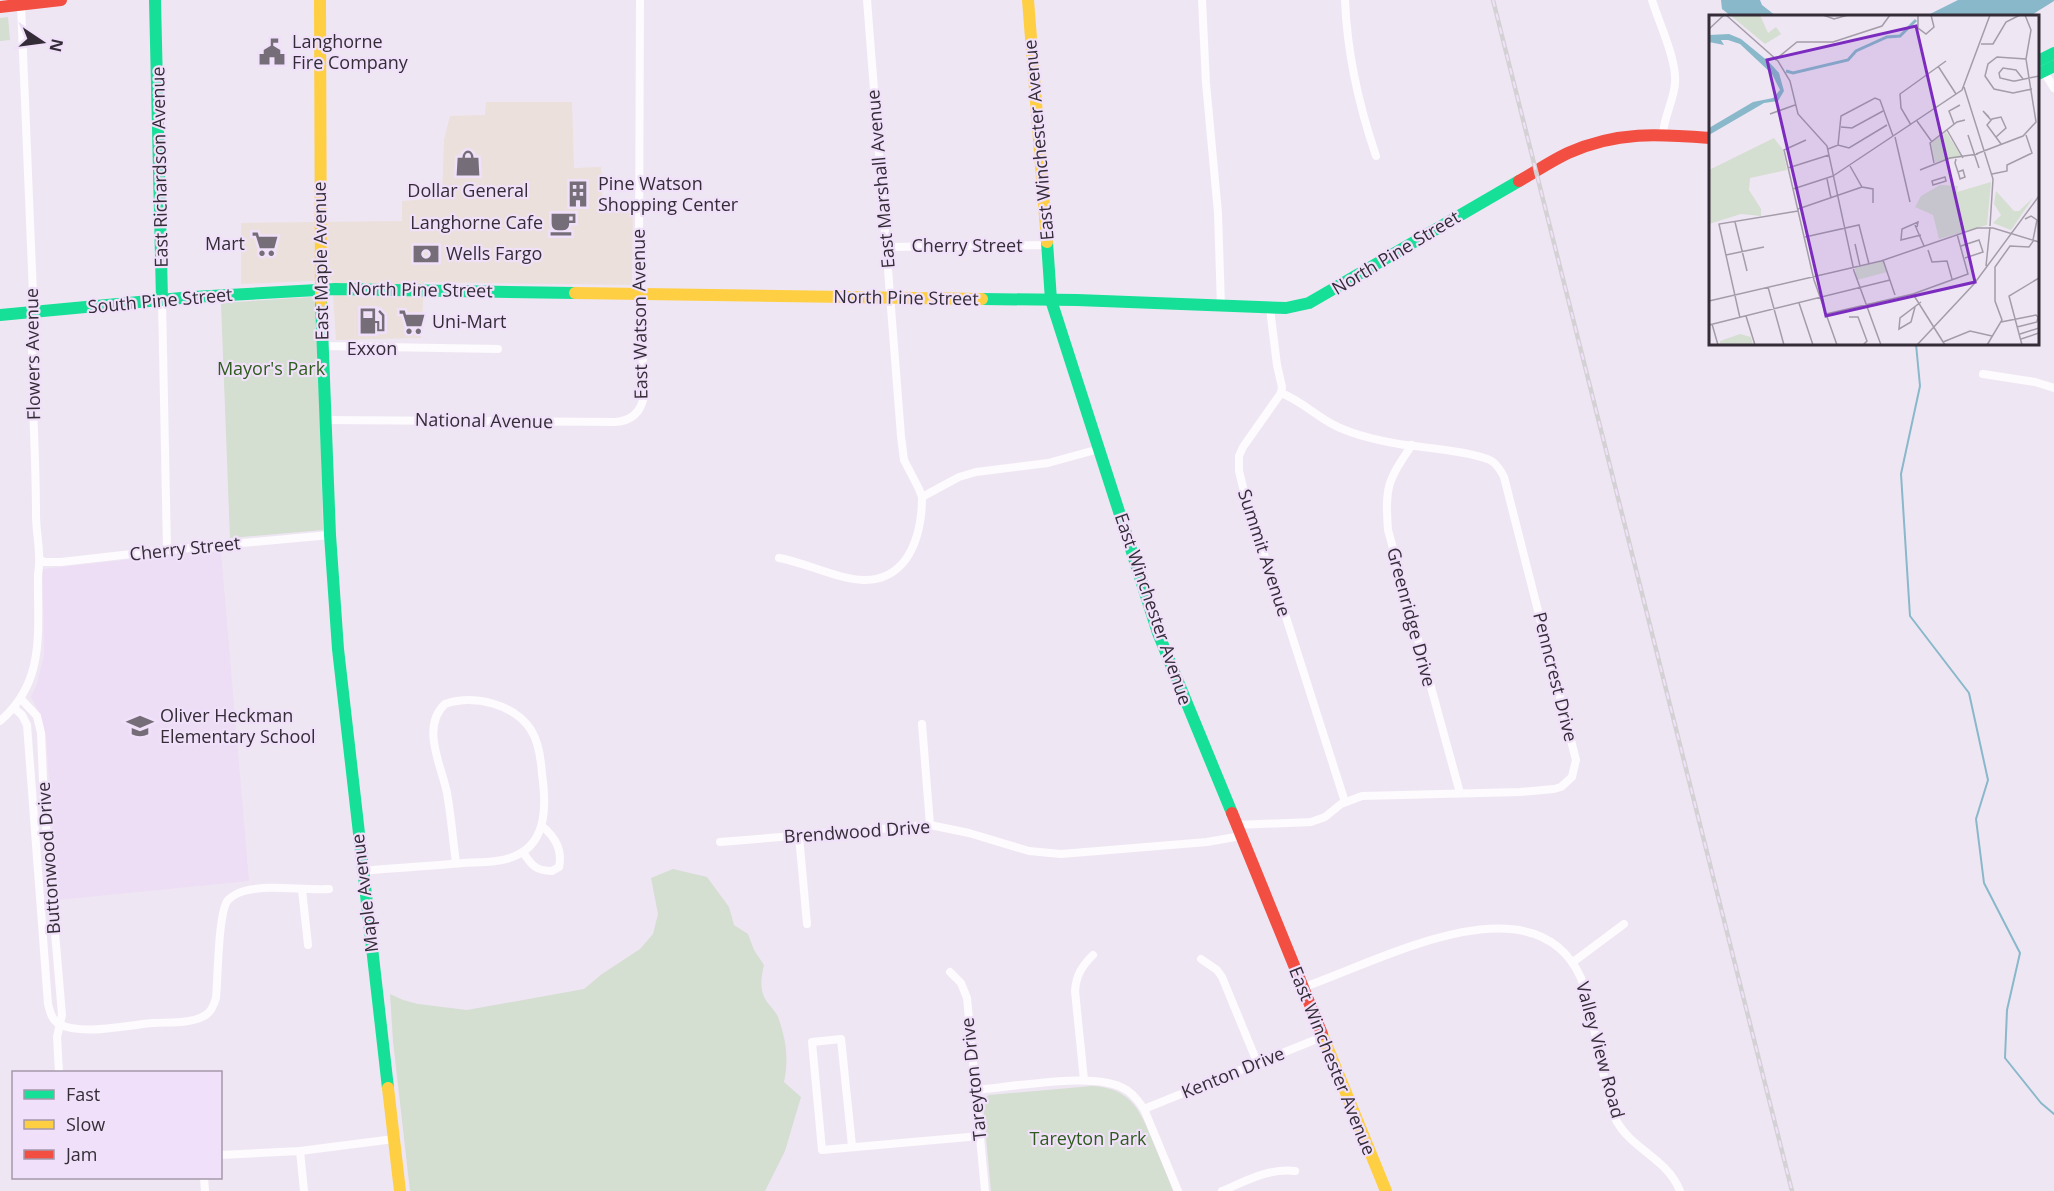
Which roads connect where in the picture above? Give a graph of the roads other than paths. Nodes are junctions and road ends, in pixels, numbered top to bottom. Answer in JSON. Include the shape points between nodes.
{"nodes":[{"id":1,"x":61,"y":0,"type":"edge"},
{"id":2,"x":155,"y":0,"type":"edge"},
{"id":3,"x":320,"y":0,"type":"edge"},
{"id":4,"x":640,"y":0,"type":"edge"},
{"id":5,"x":867,"y":0,"type":"edge"},
{"id":6,"x":1028,"y":0,"type":"edge"},
{"id":7,"x":1202,"y":0,"type":"edge"},
{"id":8,"x":1345,"y":0,"type":"edge"},
{"id":9,"x":1653,"y":0,"type":"edge"},
{"id":10,"x":21,"y":5,"type":"junction"},
{"id":11,"x":0,"y":7,"type":"edge"},
{"id":12,"x":2054,"y":53,"type":"edge"},
{"id":13,"x":2042,"y":66,"type":"edge"},
{"id":14,"x":2054,"y":88,"type":"edge"},
{"id":15,"x":1663,"y":134,"type":"junction"},
{"id":16,"x":1709,"y":138,"type":"edge"},
{"id":17,"x":1376,"y":156,"type":"dead end"},
{"id":18,"x":1047,"y":245,"type":"junction"},
{"id":19,"x":887,"y":247,"type":"junction"},
{"id":20,"x":321,"y":289,"type":"junction"},
{"id":21,"x":639,"y":294,"type":"junction"},
{"id":22,"x":891,"y":298,"type":"junction"},
{"id":23,"x":162,"y":300,"type":"junction"},
{"id":24,"x":1051,"y":300,"type":"junction"},
{"id":25,"x":1221,"y":307,"type":"junction"},
{"id":26,"x":1270,"y":309,"type":"junction"},
{"id":27,"x":32,"y":312,"type":"junction"},
{"id":28,"x":0,"y":315,"type":"edge"},
{"id":29,"x":322,"y":345,"type":"junction"},
{"id":30,"x":498,"y":350,"type":"dead end"},
{"id":31,"x":1983,"y":374,"type":"dead end"},
{"id":32,"x":2054,"y":388,"type":"edge"},
{"id":33,"x":1281,"y":393,"type":"junction"},
{"id":34,"x":639,"y":411,"type":"joint"},
{"id":35,"x":325,"y":420,"type":"junction"},
{"id":36,"x":1412,"y":446,"type":"junction"},
{"id":37,"x":1099,"y":449,"type":"junction"},
{"id":38,"x":922,"y":497,"type":"junction"},
{"id":39,"x":330,"y":535,"type":"junction"},
{"id":40,"x":167,"y":550,"type":"junction"},
{"id":41,"x":779,"y":558,"type":"dead end"},
{"id":42,"x":40,"y":560,"type":"junction"},
{"id":43,"x":334,"y":594,"type":"joint"},
{"id":44,"x":21,"y":699,"type":"junction"},
{"id":45,"x":14,"y":708,"type":"junction"},
{"id":46,"x":0,"y":721,"type":"edge"},
{"id":47,"x":922,"y":724,"type":"dead end"},
{"id":48,"x":1460,"y":793,"type":"junction"},
{"id":49,"x":1345,"y":802,"type":"junction"},
{"id":50,"x":930,"y":825,"type":"junction"},
{"id":51,"x":542,"y":826,"type":"junction"},
{"id":52,"x":1238,"y":831,"type":"junction"},
{"id":53,"x":799,"y":836,"type":"junction"},
{"id":54,"x":720,"y":842,"type":"dead end"},
{"id":55,"x":523,"y":852,"type":"junction"},
{"id":56,"x":456,"y":863,"type":"junction"},
{"id":57,"x":363,"y":871,"type":"junction"},
{"id":58,"x":329,"y":889,"type":"dead end"},
{"id":59,"x":302,"y":890,"type":"junction"},
{"id":60,"x":807,"y":924,"type":"dead end"},
{"id":61,"x":1624,"y":924,"type":"dead end"},
{"id":62,"x":308,"y":945,"type":"dead end"},
{"id":63,"x":1093,"y":955,"type":"dead end"},
{"id":64,"x":1201,"y":959,"type":"dead end"},
{"id":65,"x":1573,"y":962,"type":"junction"},
{"id":66,"x":950,"y":972,"type":"dead end"},
{"id":67,"x":1301,"y":988,"type":"junction"},
{"id":68,"x":59,"y":1024,"type":"junction"},
{"id":69,"x":1322,"y":1037,"type":"junction"},
{"id":70,"x":1257,"y":1062,"type":"junction"},
{"id":71,"x":59,"y":1071,"type":"edge"},
{"id":72,"x":1084,"y":1080,"type":"junction"},
{"id":73,"x":976,"y":1090,"type":"junction"},
{"id":74,"x":1144,"y":1109,"type":"junction"},
{"id":75,"x":980,"y":1136,"type":"junction"},
{"id":76,"x":394,"y":1139,"type":"junction"},
{"id":77,"x":852,"y":1146,"type":"junction"},
{"id":78,"x":300,"y":1151,"type":"junction"},
{"id":79,"x":222,"y":1155,"type":"edge"},
{"id":80,"x":1295,"y":1171,"type":"dead end"},
{"id":81,"x":304,"y":1191,"type":"edge"},
{"id":82,"x":400,"y":1191,"type":"edge"},
{"id":83,"x":985,"y":1191,"type":"edge"},
{"id":84,"x":1178,"y":1191,"type":"edge"},
{"id":85,"x":1222,"y":1191,"type":"edge"},
{"id":86,"x":1386,"y":1191,"type":"edge"},
{"id":87,"x":1680,"y":1191,"type":"edge"}],
"edges":[{"from":1,"to":10,"type":"main road"},
{"from":2,"to":23,"type":"main road","name":"East Richardson Avenue"},
{"from":3,"to":20,"type":"main road","name":"East Maple Avenue"},
{"from":4,"to":21,"type":"street","name":"East Watson Avenue"},
{"from":5,"to":19,"type":"street","name":"East Marshall Avenue"},
{"from":6,"to":18,"type":"main road","name":"East Winchester Avenue"},
{"from":7,"to":25,"type":"street"},
{"from":8,"to":17,"type":"street","via":[[1351,57]]},
{"from":9,"to":15,"type":"street","via":[[1676,80]]},
{"from":10,"to":11,"type":"main road"},
{"from":10,"to":27,"type":"street","name":"Flowers Avenue"},
{"from":12,"to":13,"type":"main road"},
{"from":13,"to":14,"type":"street"},
{"from":15,"to":16,"type":"main road","name":"North Pine Street"},
{"from":15,"to":26,"type":"main road","name":"North Pine Street","via":[[1626,135],[1566,154],[1309,303]]},
{"from":18,"to":19,"type":"street","name":"Cherry Street"},
{"from":18,"to":24,"type":"main road","name":"East Winchester Avenue"},
{"from":19,"to":22,"type":"street","name":"East Marshall Avenue"},
{"from":20,"to":21,"type":"main road","name":"North Pine Street"},
{"from":20,"to":23,"type":"main road","name":"South Pine Street"},
{"from":20,"to":29,"type":"main road","name":"East Maple Avenue"},
{"from":21,"to":22,"type":"main road","name":"North Pine Street"},
{"from":21,"to":34,"type":"street","name":"East Watson Avenue","via":[[644,396]]},
{"from":22,"to":24,"type":"main road","name":"North Pine Street"},
{"from":22,"to":38,"type":"street","name":"East Marshall Avenue","via":[[904,460]]},
{"from":23,"to":27,"type":"main road","name":"South Pine Street"},
{"from":23,"to":40,"type":"street","name":"East Richardson Avenue"},
{"from":24,"to":25,"type":"main road","name":"North Pine Street"},
{"from":24,"to":37,"type":"main road","name":"East Winchester Avenue"},
{"from":25,"to":26,"type":"main road","name":"North Pine Street"},
{"from":26,"to":33,"type":"street"},
{"from":27,"to":28,"type":"main road","name":"South Pine Street"},
{"from":27,"to":42,"type":"street","name":"Flowers Avenue"},
{"from":29,"to":30,"type":"street"},
{"from":29,"to":35,"type":"main road","name":"East Maple Avenue"},
{"from":31,"to":32,"type":"street"},
{"from":33,"to":36,"type":"street","name":"Penncrest Drive","via":[[1340,428]]},
{"from":33,"to":49,"type":"street","name":"Summit Avenue","via":[[1243,447],[1239,471]]},
{"from":34,"to":35,"type":"street","name":"National Avenue","via":[[626,421],[615,422]]},
{"from":35,"to":39,"type":"main road","name":"East Maple Avenue"},
{"from":36,"to":48,"type":"street","name":"Greenridge Drive","via":[[1387,487],[1388,530]]},
{"from":36,"to":48,"type":"street","name":"Penncrest Drive","via":[[1478,456],[1492,461],[1501,471],[1576,760],[1572,777],[1554,789]]},
{"from":37,"to":38,"type":"street","via":[[1048,463],[976,472]]},
{"from":37,"to":52,"type":"main road","name":"East Winchester Avenue","via":[[1158,633]]},
{"from":38,"to":41,"type":"street","via":[[916,540],[903,564],[885,578],[862,581]]},
{"from":39,"to":40,"type":"street","name":"Cherry Street"},
{"from":39,"to":43,"type":"main road","name":"East Maple Avenue"},
{"from":40,"to":42,"type":"street","name":"Cherry Street","via":[[61,562]]},
{"from":42,"to":44,"type":"street","name":"Flowers Avenue","via":[[36,658]]},
{"from":43,"to":57,"type":"main road","name":"Maple Avenue"},
{"from":44,"to":45,"type":"street","name":"Flowers Avenue"},
{"from":44,"to":68,"type":"street","name":"Buttonwood Drive","via":[[37,716],[41,733],[62,1015]]},
{"from":45,"to":46,"type":"street","name":"Flowers Avenue"},
{"from":45,"to":68,"type":"street","name":"Buttonwood Drive","via":[[27,725],[48,1004],[51,1016]]},
{"from":47,"to":50,"type":"street"},
{"from":48,"to":49,"type":"street","name":"Penncrest Drive","via":[[1362,796]]},
{"from":49,"to":52,"type":"street","name":"Penncrest Drive","via":[[1311,822]]},
{"from":50,"to":52,"type":"street","name":"Brendwood Drive","via":[[1029,851],[1061,854],[1184,844]]},
{"from":50,"to":53,"type":"street","name":"Brendwood Drive"},
{"from":51,"to":55,"type":"street"},
{"from":51,"to":55,"type":"street","via":[[556,843],[559,867],[552,871],[537,869]]},
{"from":51,"to":56,"type":"street","via":[[545,797],[541,764],[527,724],[509,710],[490,703],[445,704],[435,723],[434,748],[447,794]]},
{"from":52,"to":67,"type":"main road","name":"East Winchester Avenue"},
{"from":53,"to":54,"type":"street","name":"Brendwood Drive"},
{"from":53,"to":60,"type":"street"},
{"from":55,"to":56,"type":"street","via":[[510,858]]},
{"from":56,"to":57,"type":"street"},
{"from":57,"to":76,"type":"main road","name":"Maple Avenue"},
{"from":58,"to":59,"type":"street"},
{"from":59,"to":62,"type":"street"},
{"from":59,"to":68,"type":"street","via":[[243,891],[224,906],[216,998],[206,1015],[106,1029]]},
{"from":61,"to":65,"type":"street"},
{"from":63,"to":72,"type":"street","via":[[1084,964],[1075,991]]},
{"from":64,"to":70,"type":"street","via":[[1222,977]]},
{"from":65,"to":67,"type":"street","name":"Valley View Road","via":[[1545,937],[1526,930],[1501,929],[1408,947]]},
{"from":65,"to":87,"type":"street","name":"Valley View Road","via":[[1587,998],[1617,1121],[1664,1166]]},
{"from":66,"to":73,"type":"street","name":"Tareyton Drive","via":[[961,983],[966,998]]},
{"from":67,"to":69,"type":"main road","name":"East Winchester Avenue"},
{"from":68,"to":71,"type":"street","name":"Buttonwood Drive"},
{"from":69,"to":70,"type":"street","name":"Kenton Drive"},
{"from":69,"to":86,"type":"main road","name":"East Winchester Avenue"},
{"from":70,"to":74,"type":"street","name":"Kenton Drive"},
{"from":72,"to":73,"type":"street"},
{"from":72,"to":74,"type":"street","via":[[1122,1087]]},
{"from":73,"to":75,"type":"street","name":"Tareyton Drive"},
{"from":74,"to":84,"type":"street"},
{"from":75,"to":77,"type":"street"},
{"from":75,"to":83,"type":"street","name":"Tareyton Drive"},
{"from":76,"to":78,"type":"street"},
{"from":76,"to":82,"type":"main road","name":"Maple Avenue"},
{"from":77,"to":77,"type":"street","via":[[822,1150],[812,1042],[841,1039]]},
{"from":78,"to":79,"type":"street"},
{"from":78,"to":81,"type":"street"},
{"from":80,"to":85,"type":"street","via":[[1263,1173]]}]}
